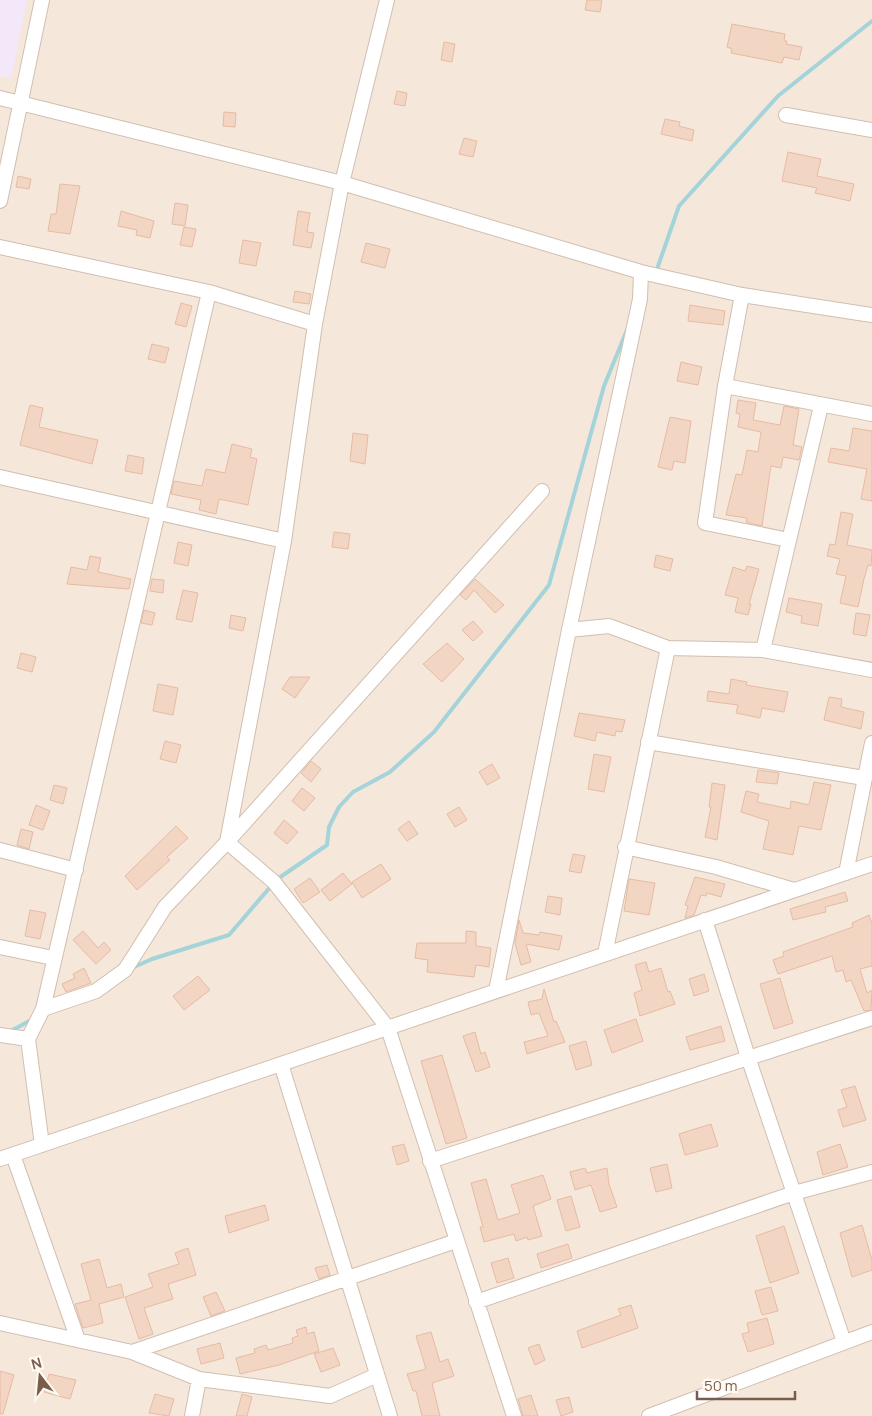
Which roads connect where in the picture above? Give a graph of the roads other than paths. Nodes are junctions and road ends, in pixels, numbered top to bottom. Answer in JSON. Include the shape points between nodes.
{"nodes":[{"id":1,"x":42,"y":0,"type":"edge"},
{"id":2,"x":387,"y":0,"type":"edge"},
{"id":3,"x":0,"y":98,"type":"edge"},
{"id":4,"x":20,"y":102,"type":"junction"},
{"id":5,"x":786,"y":115,"type":"dead end"},
{"id":6,"x":872,"y":130,"type":"edge"},
{"id":7,"x":342,"y":182,"type":"junction"},
{"id":8,"x":0,"y":201,"type":"edge"},
{"id":9,"x":0,"y":247,"type":"edge"},
{"id":10,"x":641,"y":272,"type":"junction"},
{"id":11,"x":209,"y":292,"type":"junction"},
{"id":12,"x":742,"y":295,"type":"junction"},
{"id":13,"x":872,"y":315,"type":"edge"},
{"id":14,"x":315,"y":324,"type":"junction"},
{"id":15,"x":725,"y":386,"type":"junction"},
{"id":16,"x":820,"y":406,"type":"junction"},
{"id":17,"x":872,"y":414,"type":"edge"},
{"id":18,"x":0,"y":476,"type":"edge"},
{"id":19,"x":542,"y":491,"type":"dead end"},
{"id":20,"x":158,"y":512,"type":"junction"},
{"id":21,"x":789,"y":540,"type":"junction"},
{"id":22,"x":284,"y":541,"type":"junction"},
{"id":23,"x":569,"y":630,"type":"junction"},
{"id":24,"x":668,"y":648,"type":"junction"},
{"id":25,"x":763,"y":650,"type":"junction"},
{"id":26,"x":872,"y":670,"type":"edge"},
{"id":27,"x":648,"y":742,"type":"junction"},
{"id":28,"x":872,"y":743,"type":"edge"},
{"id":29,"x":864,"y":778,"type":"junction"},
{"id":30,"x":227,"y":842,"type":"junction"},
{"id":31,"x":625,"y":847,"type":"junction"},
{"id":32,"x":0,"y":850,"type":"edge"},
{"id":33,"x":872,"y":864,"type":"edge"},
{"id":34,"x":76,"y":870,"type":"junction"},
{"id":35,"x":846,"y":873,"type":"junction"},
{"id":36,"x":794,"y":890,"type":"junction"},
{"id":37,"x":705,"y":920,"type":"junction"},
{"id":38,"x":0,"y":947,"type":"edge"},
{"id":39,"x":604,"y":954,"type":"junction"},
{"id":40,"x":53,"y":958,"type":"junction"},
{"id":41,"x":496,"y":991,"type":"junction"},
{"id":42,"x":43,"y":1009,"type":"junction"},
{"id":43,"x":872,"y":1018,"type":"edge"},
{"id":44,"x":388,"y":1028,"type":"junction"},
{"id":45,"x":0,"y":1035,"type":"edge"},
{"id":46,"x":28,"y":1039,"type":"junction"},
{"id":47,"x":748,"y":1057,"type":"junction"},
{"id":48,"x":281,"y":1064,"type":"junction"},
{"id":49,"x":42,"y":1145,"type":"junction"},
{"id":50,"x":6,"y":1157,"type":"edge"},
{"id":51,"x":430,"y":1161,"type":"junction"},
{"id":52,"x":872,"y":1172,"type":"edge"},
{"id":53,"x":794,"y":1194,"type":"junction"},
{"id":54,"x":456,"y":1241,"type":"junction"},
{"id":55,"x":347,"y":1278,"type":"junction"},
{"id":56,"x":476,"y":1302,"type":"junction"},
{"id":57,"x":0,"y":1323,"type":"edge"},
{"id":58,"x":872,"y":1332,"type":"edge"},
{"id":59,"x":78,"y":1340,"type":"junction"},
{"id":60,"x":844,"y":1342,"type":"junction"},
{"id":61,"x":132,"y":1352,"type":"junction"},
{"id":62,"x":377,"y":1375,"type":"junction"},
{"id":63,"x":199,"y":1379,"type":"junction"},
{"id":64,"x":192,"y":1416,"type":"edge"},
{"id":65,"x":390,"y":1416,"type":"edge"},
{"id":66,"x":514,"y":1416,"type":"edge"},
{"id":67,"x":649,"y":1416,"type":"edge"}],
"edges":[{"from":1,"to":4,"type":"street"},
{"from":2,"to":7,"type":"street"},
{"from":3,"to":4,"type":"street"},
{"from":4,"to":7,"type":"street"},
{"from":4,"to":8,"type":"street"},
{"from":5,"to":6,"type":"street"},
{"from":7,"to":10,"type":"street"},
{"from":7,"to":14,"type":"street"},
{"from":9,"to":11,"type":"street"},
{"from":10,"to":12,"type":"street"},
{"from":10,"to":23,"type":"street","via":[[640,299]]},
{"from":11,"to":14,"type":"street"},
{"from":11,"to":20,"type":"street"},
{"from":12,"to":13,"type":"street"},
{"from":12,"to":15,"type":"street"},
{"from":14,"to":22,"type":"street"},
{"from":15,"to":16,"type":"street"},
{"from":15,"to":21,"type":"street","via":[[705,523]]},
{"from":16,"to":17,"type":"street"},
{"from":16,"to":21,"type":"street"},
{"from":18,"to":20,"type":"street"},
{"from":19,"to":30,"type":"street"},
{"from":20,"to":22,"type":"street"},
{"from":20,"to":34,"type":"street"},
{"from":21,"to":25,"type":"street"},
{"from":22,"to":30,"type":"street"},
{"from":23,"to":24,"type":"street","via":[[610,626]]},
{"from":23,"to":41,"type":"street"},
{"from":24,"to":25,"type":"street"},
{"from":24,"to":27,"type":"street"},
{"from":25,"to":26,"type":"street"},
{"from":27,"to":29,"type":"street"},
{"from":27,"to":31,"type":"street"},
{"from":28,"to":29,"type":"street"},
{"from":29,"to":35,"type":"street"},
{"from":30,"to":42,"type":"street","via":[[164,907],[126,970],[96,991]]},
{"from":30,"to":44,"type":"street","via":[[274,882]]},
{"from":31,"to":36,"type":"street","via":[[716,867]]},
{"from":31,"to":39,"type":"street"},
{"from":32,"to":34,"type":"street"},
{"from":33,"to":35,"type":"street"},
{"from":34,"to":40,"type":"street"},
{"from":35,"to":36,"type":"street"},
{"from":36,"to":37,"type":"street"},
{"from":37,"to":39,"type":"street"},
{"from":37,"to":47,"type":"street"},
{"from":38,"to":40,"type":"street"},
{"from":39,"to":41,"type":"street"},
{"from":40,"to":42,"type":"street"},
{"from":41,"to":44,"type":"street"},
{"from":42,"to":46,"type":"street"},
{"from":43,"to":47,"type":"street"},
{"from":44,"to":48,"type":"street"},
{"from":44,"to":51,"type":"street"},
{"from":45,"to":46,"type":"street"},
{"from":46,"to":49,"type":"street"},
{"from":47,"to":51,"type":"street"},
{"from":47,"to":53,"type":"street"},
{"from":48,"to":49,"type":"street"},
{"from":48,"to":55,"type":"street"},
{"from":49,"to":50,"type":"street"},
{"from":50,"to":59,"type":"street"},
{"from":51,"to":54,"type":"street"},
{"from":52,"to":53,"type":"street"},
{"from":53,"to":56,"type":"street"},
{"from":53,"to":60,"type":"street"},
{"from":54,"to":55,"type":"street"},
{"from":54,"to":56,"type":"street"},
{"from":55,"to":61,"type":"street"},
{"from":55,"to":62,"type":"street"},
{"from":56,"to":66,"type":"street"},
{"from":57,"to":59,"type":"street"},
{"from":58,"to":60,"type":"street"},
{"from":59,"to":61,"type":"street"},
{"from":60,"to":67,"type":"street"},
{"from":61,"to":63,"type":"street"},
{"from":62,"to":63,"type":"street","via":[[330,1396]]},
{"from":62,"to":65,"type":"street"},
{"from":63,"to":64,"type":"street"}]}
